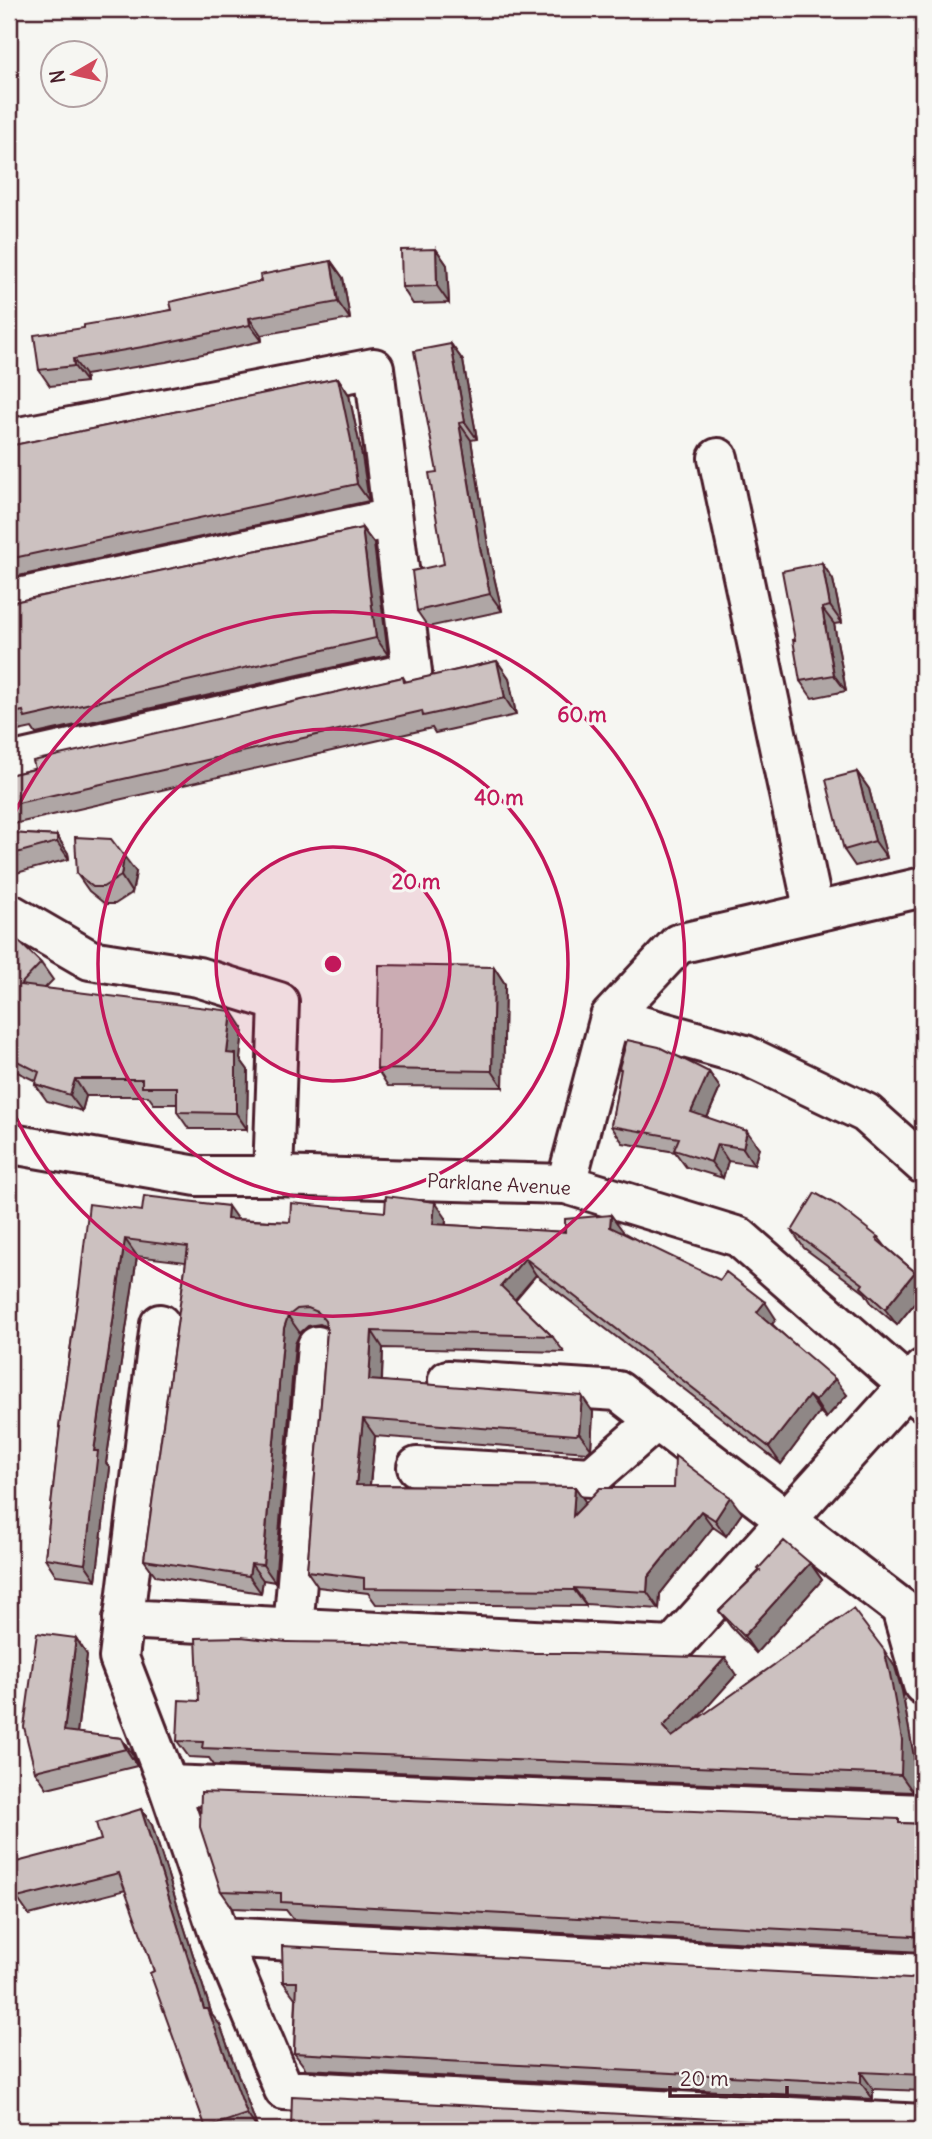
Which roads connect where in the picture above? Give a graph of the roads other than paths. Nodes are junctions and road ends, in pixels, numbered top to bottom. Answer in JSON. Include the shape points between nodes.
{"nodes":[{"id":1,"x":9,"y":439,"type":"edge"},
{"id":2,"x":718,"y":458,"type":"dead end"},
{"id":3,"x":393,"y":518,"type":"junction"},
{"id":4,"x":9,"y":600,"type":"edge"},
{"id":5,"x":9,"y":763,"type":"edge"},
{"id":6,"x":923,"y":887,"type":"edge"},
{"id":7,"x":814,"y":912,"type":"junction"},
{"id":8,"x":9,"y":913,"type":"edge"},
{"id":9,"x":610,"y":1017,"type":"junction"},
{"id":10,"x":9,"y":1141,"type":"edge"},
{"id":11,"x":923,"y":1164,"type":"edge"},
{"id":12,"x":273,"y":1176,"type":"junction"},
{"id":13,"x":566,"y":1184,"type":"junction"},
{"id":14,"x":160,"y":1324,"type":"dead end"},
{"id":15,"x":317,"y":1346,"type":"dead end"},
{"id":16,"x":448,"y":1380,"type":"dead end"},
{"id":17,"x":918,"y":1385,"type":"edge"},
{"id":18,"x":656,"y":1421,"type":"junction"},
{"id":19,"x":416,"y":1466,"type":"dead end"},
{"id":20,"x":787,"y":1521,"type":"junction"},
{"id":21,"x":123,"y":1619,"type":"junction"},
{"id":22,"x":293,"y":1629,"type":"junction"},
{"id":23,"x":923,"y":1685,"type":"edge"},
{"id":24,"x":168,"y":1785,"type":"junction"},
{"id":25,"x":923,"y":1814,"type":"edge"},
{"id":26,"x":220,"y":1937,"type":"junction"},
{"id":27,"x":923,"y":1974,"type":"edge"},
{"id":28,"x":923,"y":2124,"type":"edge"}],
"edges":[{"from":1,"to":3,"type":"street","via":[[374,368]]},
{"from":2,"to":7,"type":"street"},
{"from":3,"to":4,"type":"street"},
{"from":3,"to":5,"type":"street","via":[[412,672]]},
{"from":6,"to":7,"type":"street"},
{"from":7,"to":9,"type":"street","via":[[678,944]]},
{"from":8,"to":12,"type":"street","via":[[90,960],[198,977],[279,1002]]},
{"from":9,"to":11,"type":"street","via":[[745,1055],[866,1113]]},
{"from":9,"to":13,"type":"street"},
{"from":10,"to":12,"type":"street","name":"Parklane Avenue","via":[[197,1175]]},
{"from":12,"to":13,"type":"street","name":"Parklane Avenue"},
{"from":13,"to":17,"type":"street","name":"Parklane Avenue","via":[[739,1237]]},
{"from":14,"to":21,"type":"street"},
{"from":15,"to":22,"type":"street"},
{"from":16,"to":18,"type":"street","via":[[618,1391]]},
{"from":17,"to":20,"type":"street"},
{"from":18,"to":19,"type":"street","via":[[592,1476]]},
{"from":18,"to":20,"type":"street"},
{"from":20,"to":22,"type":"street","via":[[672,1647]]},
{"from":20,"to":23,"type":"street","via":[[901,1608]]},
{"from":21,"to":22,"type":"street"},
{"from":21,"to":24,"type":"street","via":[[119,1658]]},
{"from":24,"to":25,"type":"street"},
{"from":24,"to":26,"type":"street"},
{"from":26,"to":27,"type":"street"},
{"from":26,"to":28,"type":"street","via":[[284,2090]]}]}
